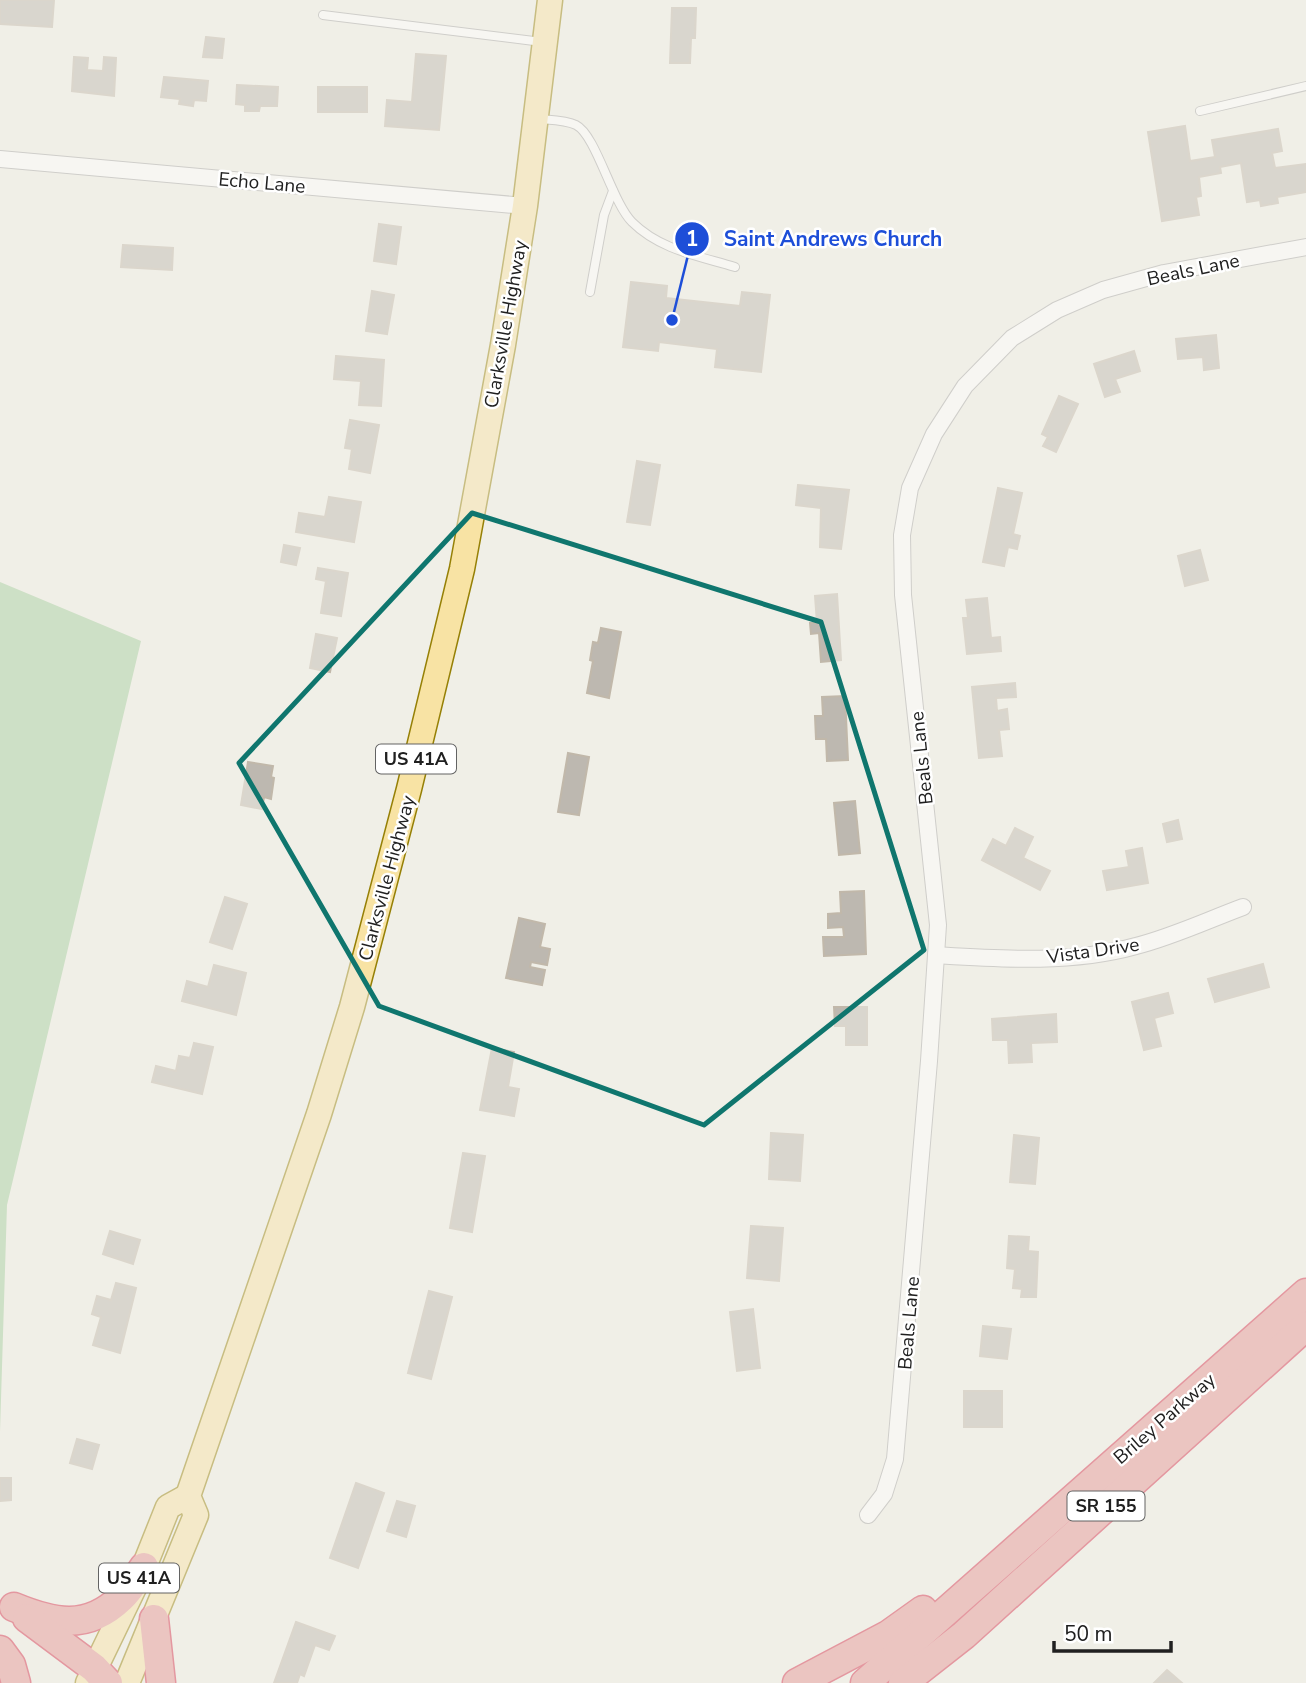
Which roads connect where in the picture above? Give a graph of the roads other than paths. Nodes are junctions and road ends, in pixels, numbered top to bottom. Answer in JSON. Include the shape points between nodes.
{"nodes":[{"id":1,"x":550,"y":0,"type":"edge"},
{"id":2,"x":323,"y":15,"type":"dead end"},
{"id":3,"x":545,"y":42,"type":"junction"},
{"id":4,"x":1306,"y":86,"type":"edge"},
{"id":5,"x":1200,"y":111,"type":"dead end"},
{"id":6,"x":536,"y":118,"type":"junction"},
{"id":7,"x":0,"y":159,"type":"edge"},
{"id":8,"x":613,"y":191,"type":"junction"},
{"id":9,"x":525,"y":206,"type":"junction"},
{"id":10,"x":1306,"y":247,"type":"edge"},
{"id":11,"x":735,"y":267,"type":"dead end"},
{"id":12,"x":590,"y":292,"type":"dead end"},
{"id":13,"x":1243,"y":907,"type":"dead end"},
{"id":14,"x":936,"y":955,"type":"junction"},
{"id":15,"x":1306,"y":1293,"type":"edge"},
{"id":16,"x":1306,"y":1326,"type":"edge"},
{"id":17,"x":188,"y":1496,"type":"junction"},
{"id":18,"x":868,"y":1515,"type":"dead end"},
{"id":19,"x":1029,"y":1536,"type":"junction"},
{"id":20,"x":144,"y":1567,"type":"junction"},
{"id":21,"x":7,"y":1603,"type":"edge"},
{"id":22,"x":155,"y":1619,"type":"junction"},
{"id":23,"x":0,"y":1650,"type":"edge"},
{"id":24,"x":97,"y":1678,"type":"edge"},
{"id":25,"x":16,"y":1683,"type":"edge"},
{"id":26,"x":127,"y":1683,"type":"edge"},
{"id":27,"x":161,"y":1683,"type":"edge"},
{"id":28,"x":797,"y":1683,"type":"edge"},
{"id":29,"x":864,"y":1683,"type":"edge"},
{"id":30,"x":902,"y":1683,"type":"edge"}],
"edges":[{"from":1,"to":3,"type":"main road","name":"Clarksville Highway","number":"US 41A"},
{"from":2,"to":3,"type":"lane"},
{"from":3,"to":6,"type":"main road","name":"Clarksville Highway","number":"US 41A"},
{"from":4,"to":5,"type":"lane"},
{"from":6,"to":8,"type":"lane","via":[[576,125],[587,135]]},
{"from":6,"to":9,"type":"main road","name":"Clarksville Highway","number":"US 41A"},
{"from":7,"to":9,"type":"street","name":"Echo Lane"},
{"from":8,"to":11,"type":"lane","via":[[630,220],[663,245]]},
{"from":8,"to":12,"type":"lane"},
{"from":9,"to":17,"type":"main road","name":"Clarksville Highway","number":"US 41A","via":[[462,569],[393,854],[319,1114]]},
{"from":10,"to":14,"type":"street","name":"Beals Lane","via":[[1164,273],[1103,290],[1057,310],[1012,338],[965,386],[934,434],[910,488],[902,534],[903,595],[938,925]]},
{"from":13,"to":14,"type":"street","name":"Vista Drive","via":[[1136,947],[1078,956]]},
{"from":14,"to":18,"type":"street","name":"Beals Lane","via":[[895,1459],[884,1494]]},
{"from":15,"to":19,"type":"highway","name":"Briley Parkway","number":"SR 155"},
{"from":16,"to":30,"type":"highway","name":"Briley Parkway","number":"SR 155","via":[[964,1635]]},
{"from":17,"to":20,"type":"main road","number":"US 41A","via":[[168,1507]]},
{"from":17,"to":22,"type":"main road","name":"Clarksville Highway","number":"US 41A","via":[[196,1514]]},
{"from":19,"to":28,"type":"highway","via":[[888,1635]]},
{"from":19,"to":29,"type":"highway","name":"Briley Parkway","number":"SR 155"},
{"from":20,"to":21,"type":"highway","via":[[121,1598],[95,1617],[68,1622],[41,1618]]},
{"from":20,"to":24,"type":"main road","number":"US 41A"},
{"from":21,"to":24,"type":"highway"},
{"from":22,"to":26,"type":"main road","name":"Clarksville Highway","number":"US 41A"},
{"from":22,"to":27,"type":"highway"},
{"from":23,"to":25,"type":"highway"}]}
